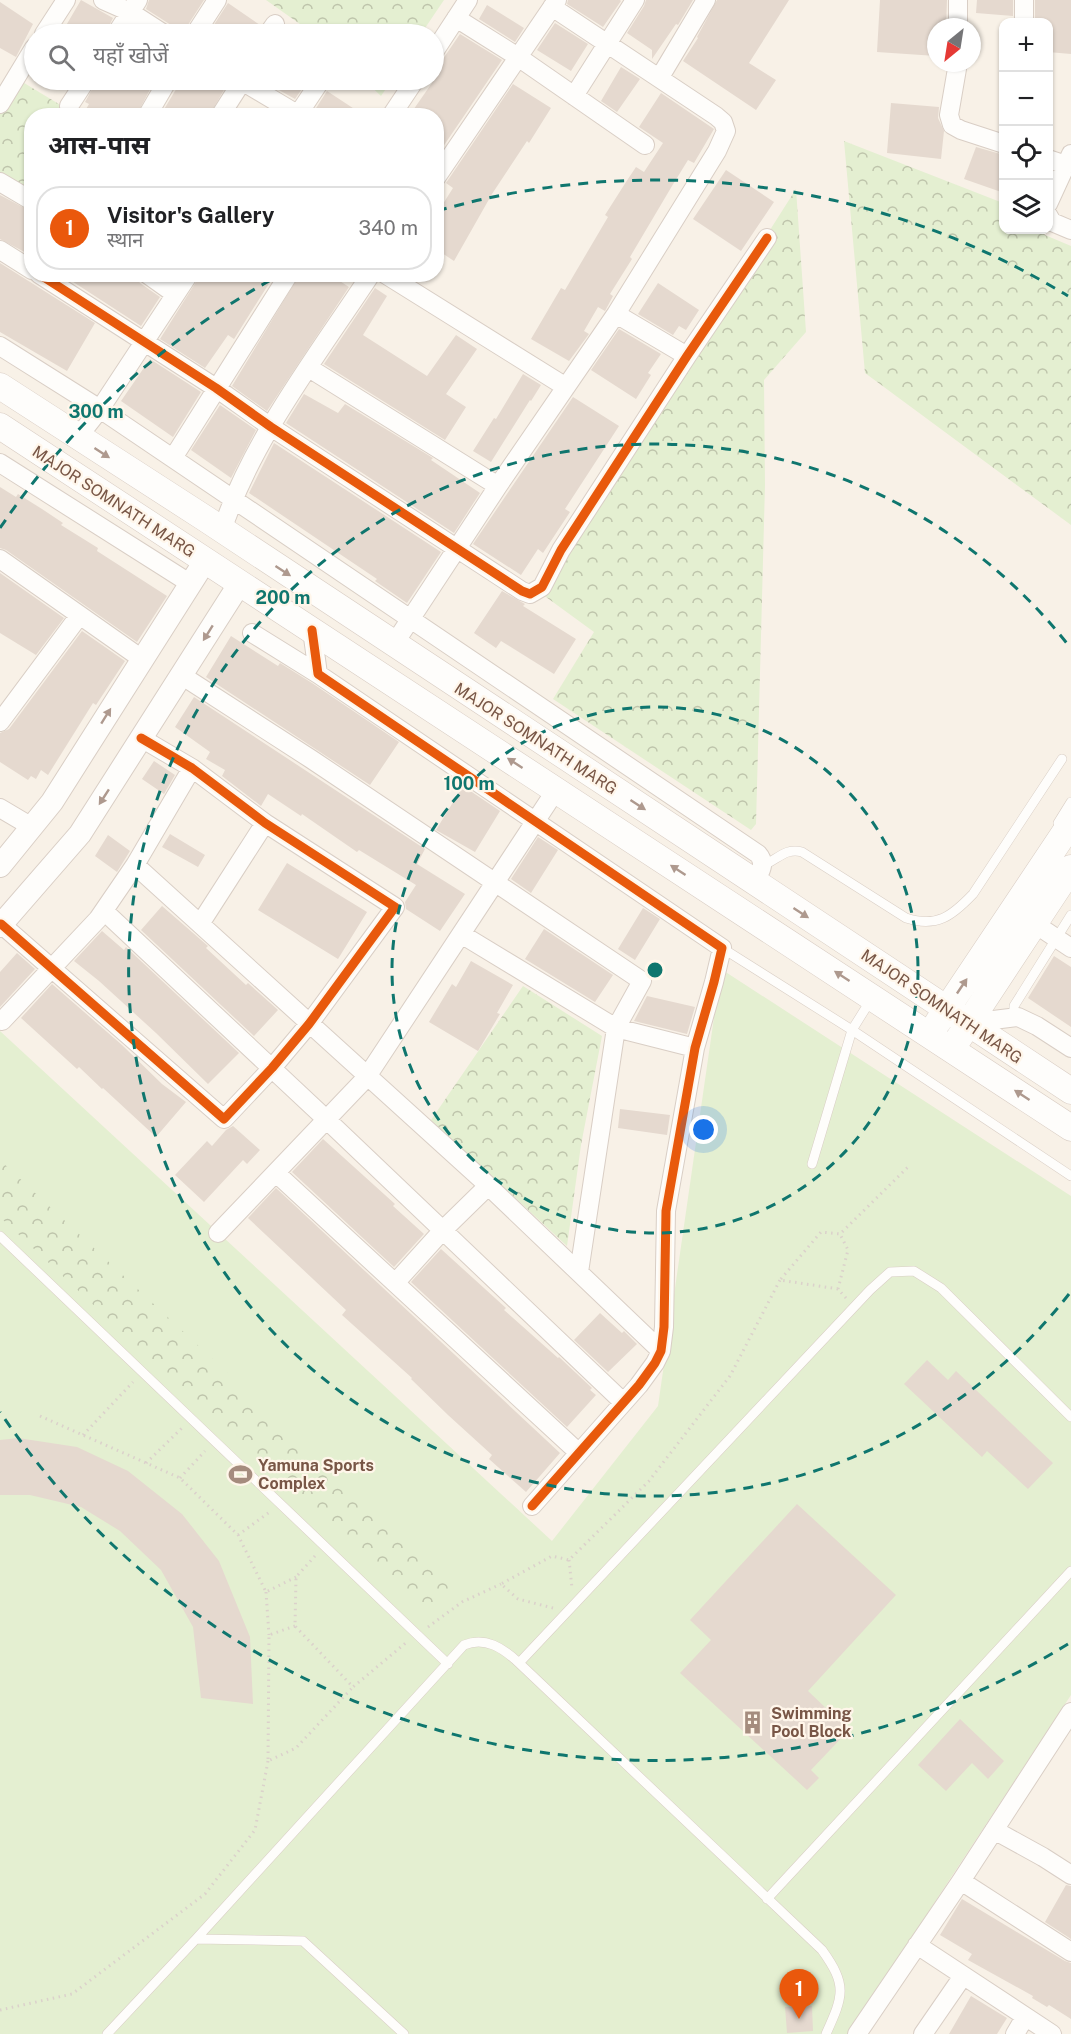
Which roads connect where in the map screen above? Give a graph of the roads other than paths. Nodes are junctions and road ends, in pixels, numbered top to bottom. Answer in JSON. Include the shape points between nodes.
{"nodes":[{"id":1,"x":66,"y":0,"type":"edge"},
{"id":2,"x":104,"y":0,"type":"edge"},
{"id":3,"x":217,"y":0,"type":"edge"},
{"id":4,"x":468,"y":0,"type":"edge"},
{"id":5,"x":635,"y":0,"type":"edge"},
{"id":6,"x":706,"y":0,"type":"edge"},
{"id":7,"x":958,"y":0,"type":"edge"},
{"id":8,"x":1024,"y":0,"type":"edge"},
{"id":9,"x":555,"y":3,"type":"edge"},
{"id":10,"x":134,"y":6,"type":"edge"},
{"id":11,"x":456,"y":18,"type":"junction"},
{"id":12,"x":958,"y":18,"type":"edge"},
{"id":13,"x":1024,"y":18,"type":"edge"},
{"id":14,"x":50,"y":24,"type":"edge"},
{"id":15,"x":122,"y":24,"type":"edge"},
{"id":16,"x":153,"y":24,"type":"edge"},
{"id":17,"x":201,"y":24,"type":"edge"},
{"id":18,"x":444,"y":37,"type":"edge"},
{"id":19,"x":608,"y":45,"type":"junction"},
{"id":20,"x":518,"y":57,"type":"junction"},
{"id":21,"x":24,"y":64,"type":"edge"},
{"id":22,"x":956,"y":72,"type":"edge"},
{"id":23,"x":660,"y":77,"type":"junction"},
{"id":24,"x":79,"y":90,"type":"edge"},
{"id":25,"x":162,"y":90,"type":"edge"},
{"id":26,"x":235,"y":90,"type":"edge"},
{"id":27,"x":257,"y":90,"type":"edge"},
{"id":28,"x":314,"y":90,"type":"edge"},
{"id":29,"x":408,"y":90,"type":"edge"},
{"id":30,"x":574,"y":96,"type":"junction"},
{"id":31,"x":0,"y":104,"type":"edge"},
{"id":32,"x":69,"y":105,"type":"dead end"},
{"id":33,"x":152,"y":108,"type":"edge"},
{"id":34,"x":225,"y":108,"type":"edge"},
{"id":35,"x":286,"y":108,"type":"edge"},
{"id":36,"x":302,"y":108,"type":"edge"},
{"id":37,"x":396,"y":108,"type":"edge"},
{"id":38,"x":999,"y":142,"type":"edge"},
{"id":39,"x":645,"y":145,"type":"dead end"},
{"id":40,"x":1053,"y":159,"type":"edge"},
{"id":41,"x":1069,"y":160,"type":"edge"},
{"id":42,"x":444,"y":166,"type":"edge"},
{"id":43,"x":0,"y":182,"type":"edge"},
{"id":44,"x":1053,"y":194,"type":"edge"},
{"id":45,"x":24,"y":196,"type":"edge"},
{"id":46,"x":1053,"y":222,"type":"edge"},
{"id":47,"x":1071,"y":230,"type":"edge"},
{"id":48,"x":767,"y":238,"type":"dead end"},
{"id":49,"x":0,"y":250,"type":"edge"},
{"id":50,"x":24,"y":265,"type":"edge"},
{"id":51,"x":51,"y":282,"type":"edge"},
{"id":52,"x":158,"y":282,"type":"edge"},
{"id":53,"x":183,"y":282,"type":"edge"},
{"id":54,"x":284,"y":282,"type":"edge"},
{"id":55,"x":366,"y":282,"type":"edge"},
{"id":56,"x":398,"y":282,"type":"edge"},
{"id":57,"x":175,"y":294,"type":"junction"},
{"id":58,"x":616,"y":314,"type":"junction"},
{"id":59,"x":144,"y":342,"type":"junction"},
{"id":60,"x":0,"y":346,"type":"edge"},
{"id":61,"x":687,"y":356,"type":"junction"},
{"id":62,"x":309,"y":368,"type":"junction"},
{"id":63,"x":0,"y":386,"type":"edge"},
{"id":64,"x":566,"y":387,"type":"junction"},
{"id":65,"x":216,"y":388,"type":"junction"},
{"id":66,"x":100,"y":409,"type":"junction"},
{"id":67,"x":0,"y":426,"type":"edge"},
{"id":68,"x":270,"y":427,"type":"junction"},
{"id":69,"x":78,"y":437,"type":"junction"},
{"id":70,"x":172,"y":458,"type":"junction"},
{"id":71,"x":0,"y":463,"type":"edge"},
{"id":72,"x":498,"y":486,"type":"junction"},
{"id":73,"x":100,"y":492,"type":"junction"},
{"id":74,"x":232,"y":498,"type":"junction"},
{"id":75,"x":84,"y":516,"type":"junction"},
{"id":76,"x":222,"y":531,"type":"junction"},
{"id":77,"x":457,"y":550,"type":"junction"},
{"id":78,"x":258,"y":555,"type":"junction"},
{"id":79,"x":0,"y":559,"type":"edge"},
{"id":80,"x":205,"y":561,"type":"junction"},
{"id":81,"x":240,"y":583,"type":"junction"},
{"id":82,"x":191,"y":584,"type":"junction"},
{"id":83,"x":79,"y":616,"type":"junction"},
{"id":84,"x":412,"y":619,"type":"junction"},
{"id":85,"x":312,"y":630,"type":"junction"},
{"id":86,"x":252,"y":633,"type":"dead end"},
{"id":87,"x":394,"y":644,"type":"junction"},
{"id":88,"x":142,"y":659,"type":"junction"},
{"id":89,"x":318,"y":674,"type":"junction"},
{"id":90,"x":181,"y":675,"type":"junction"},
{"id":91,"x":0,"y":722,"type":"edge"},
{"id":92,"x":141,"y":738,"type":"junction"},
{"id":93,"x":1062,"y":759,"type":"dead end"},
{"id":94,"x":192,"y":768,"type":"junction"},
{"id":95,"x":556,"y":790,"type":"junction"},
{"id":96,"x":1071,"y":802,"type":"edge"},
{"id":97,"x":0,"y":808,"type":"edge"},
{"id":98,"x":535,"y":821,"type":"junction"},
{"id":99,"x":265,"y":823,"type":"junction"},
{"id":100,"x":32,"y":827,"type":"junction"},
{"id":101,"x":1061,"y":827,"type":"edge"},
{"id":102,"x":135,"y":865,"type":"junction"},
{"id":103,"x":0,"y":866,"type":"edge"},
{"id":104,"x":1071,"y":868,"type":"edge"},
{"id":105,"x":758,"y":874,"type":"junction"},
{"id":106,"x":495,"y":883,"type":"junction"},
{"id":107,"x":104,"y":911,"type":"junction"},
{"id":108,"x":1071,"y":915,"type":"edge"},
{"id":109,"x":200,"y":924,"type":"junction"},
{"id":110,"x":1035,"y":924,"type":"junction"},
{"id":111,"x":1,"y":925,"type":"edge"},
{"id":112,"x":461,"y":934,"type":"junction"},
{"id":113,"x":1064,"y":943,"type":"edge"},
{"id":114,"x":722,"y":948,"type":"junction"},
{"id":115,"x":51,"y":968,"type":"junction"},
{"id":116,"x":873,"y":996,"type":"junction"},
{"id":117,"x":947,"y":1009,"type":"junction"},
{"id":118,"x":1014,"y":1017,"type":"junction"},
{"id":119,"x":2,"y":1021,"type":"dead end"},
{"id":120,"x":969,"y":1023,"type":"junction"},
{"id":121,"x":309,"y":1024,"type":"junction"},
{"id":122,"x":616,"y":1028,"type":"junction"},
{"id":123,"x":852,"y":1030,"type":"junction"},
{"id":124,"x":930,"y":1034,"type":"junction"},
{"id":125,"x":694,"y":1048,"type":"junction"},
{"id":126,"x":1071,"y":1048,"type":"edge"},
{"id":127,"x":952,"y":1049,"type":"junction"},
{"id":128,"x":272,"y":1068,"type":"junction"},
{"id":129,"x":367,"y":1076,"type":"junction"},
{"id":130,"x":1071,"y":1092,"type":"edge"},
{"id":131,"x":327,"y":1120,"type":"junction"},
{"id":132,"x":1071,"y":1128,"type":"edge"},
{"id":133,"x":812,"y":1164,"type":"dead end"},
{"id":134,"x":276,"y":1173,"type":"junction"},
{"id":135,"x":1071,"y":1176,"type":"edge"},
{"id":136,"x":488,"y":1186,"type":"junction"},
{"id":137,"x":443,"y":1230,"type":"junction"},
{"id":138,"x":218,"y":1233,"type":"dead end"},
{"id":139,"x":0,"y":1236,"type":"edge"},
{"id":140,"x":579,"y":1272,"type":"junction"},
{"id":141,"x":396,"y":1282,"type":"junction"},
{"id":142,"x":661,"y":1351,"type":"junction"},
{"id":143,"x":623,"y":1402,"type":"junction"},
{"id":144,"x":1071,"y":1416,"type":"edge"},
{"id":145,"x":579,"y":1453,"type":"junction"},
{"id":146,"x":532,"y":1506,"type":"dead end"},
{"id":147,"x":1071,"y":1571,"type":"edge"},
{"id":148,"x":519,"y":1663,"type":"junction"},
{"id":149,"x":448,"y":1664,"type":"junction"},
{"id":150,"x":1068,"y":1722,"type":"edge"},
{"id":151,"x":994,"y":1830,"type":"junction"},
{"id":152,"x":1071,"y":1875,"type":"edge"},
{"id":153,"x":961,"y":1881,"type":"junction"},
{"id":154,"x":767,"y":1899,"type":"junction"},
{"id":155,"x":196,"y":1939,"type":"junction"},
{"id":156,"x":917,"y":1945,"type":"junction"},
{"id":157,"x":1071,"y":1952,"type":"edge"},
{"id":158,"x":963,"y":1976,"type":"junction"},
{"id":159,"x":1025,"y":2017,"type":"junction"},
{"id":160,"x":106,"y":2034,"type":"edge"},
{"id":161,"x":404,"y":2034,"type":"edge"},
{"id":162,"x":826,"y":2034,"type":"edge"},
{"id":163,"x":857,"y":2034,"type":"edge"},
{"id":164,"x":923,"y":2034,"type":"edge"},
{"id":165,"x":1015,"y":2034,"type":"edge"},
{"id":166,"x":1052,"y":2034,"type":"edge"}],
"edges":[{"from":1,"to":14,"type":"street"},
{"from":2,"to":10,"type":"street"},
{"from":3,"to":17,"type":"street"},
{"from":4,"to":11,"type":"street"},
{"from":5,"to":19,"type":"street"},
{"from":6,"to":23,"type":"street"},
{"from":7,"to":12,"type":"street"},
{"from":8,"to":13,"type":"street"},
{"from":9,"to":19,"type":"street"},
{"from":9,"to":20,"type":"street"},
{"from":10,"to":15,"type":"street"},
{"from":10,"to":16,"type":"street"},
{"from":11,"to":18,"type":"street"},
{"from":11,"to":20,"type":"street"},
{"from":19,"to":23,"type":"street"},
{"from":19,"to":30,"type":"street"},
{"from":20,"to":30,"type":"street"},
{"from":20,"to":42,"type":"street"},
{"from":21,"to":31,"type":"street"},
{"from":22,"to":38,"type":"street","via":[[949,115],[952,124]]},
{"from":23,"to":58,"type":"street","via":[[716,116],[726,131]]},
{"from":24,"to":32,"type":"street"},
{"from":25,"to":33,"type":"street"},
{"from":26,"to":34,"type":"street"},
{"from":27,"to":35,"type":"street"},
{"from":28,"to":36,"type":"street"},
{"from":29,"to":37,"type":"street"},
{"from":30,"to":39,"type":"street"},
{"from":40,"to":41,"type":"street"},
{"from":41,"to":44,"type":"street"},
{"from":43,"to":45,"type":"street"},
{"from":46,"to":47,"type":"street"},
{"from":48,"to":61,"type":"street"},
{"from":49,"to":50,"type":"street"},
{"from":51,"to":59,"type":"street"},
{"from":52,"to":57,"type":"street"},
{"from":53,"to":57,"type":"street"},
{"from":54,"to":65,"type":"street"},
{"from":55,"to":62,"type":"street"},
{"from":56,"to":64,"type":"street"},
{"from":57,"to":59,"type":"street"},
{"from":58,"to":61,"type":"street"},
{"from":58,"to":64,"type":"street"},
{"from":59,"to":65,"type":"street"},
{"from":59,"to":66,"type":"street"},
{"from":60,"to":66,"type":"street"},
{"from":61,"to":77,"type":"street","via":[[561,550],[542,587],[530,594],[522,591]]},
{"from":62,"to":68,"type":"street"},
{"from":62,"to":72,"type":"street"},
{"from":63,"to":69,"type":"main road","name":"MAJOR SOMNATH MARG"},
{"from":64,"to":72,"type":"street"},
{"from":65,"to":68,"type":"street"},
{"from":65,"to":70,"type":"street"},
{"from":66,"to":69,"type":"street"},
{"from":66,"to":70,"type":"street"},
{"from":67,"to":73,"type":"main road","name":"MAJOR SOMNATH MARG"},
{"from":68,"to":74,"type":"street"},
{"from":68,"to":77,"type":"street"},
{"from":69,"to":76,"type":"main road","name":"MAJOR SOMNATH MARG","one_way":true},
{"from":70,"to":74,"type":"street"},
{"from":71,"to":75,"type":"street"},
{"from":72,"to":77,"type":"street"},
{"from":73,"to":75,"type":"street"},
{"from":73,"to":80,"type":"main road","name":"MAJOR SOMNATH MARG"},
{"from":74,"to":76,"type":"street"},
{"from":74,"to":84,"type":"street"},
{"from":75,"to":82,"type":"street"},
{"from":76,"to":78,"type":"main road","name":"MAJOR SOMNATH MARG"},
{"from":76,"to":80,"type":"main road"},
{"from":77,"to":84,"type":"street"},
{"from":78,"to":81,"type":"main road"},
{"from":78,"to":87,"type":"main road","name":"MAJOR SOMNATH MARG","one_way":true},
{"from":79,"to":83,"type":"street"},
{"from":80,"to":81,"type":"main road","name":"MAJOR SOMNATH MARG"},
{"from":80,"to":82,"type":"street"},
{"from":81,"to":85,"type":"main road","name":"MAJOR SOMNATH MARG"},
{"from":81,"to":90,"type":"street","one_way":true},
{"from":82,"to":88,"type":"street"},
{"from":83,"to":88,"type":"street"},
{"from":83,"to":91,"type":"street"},
{"from":84,"to":87,"type":"street"},
{"from":84,"to":105,"type":"street","via":[[758,854]]},
{"from":85,"to":89,"type":"street"},
{"from":95,"to":85,"type":"main road","name":"MAJOR SOMNATH MARG","one_way":true},
{"from":86,"to":89,"type":"street"},
{"from":87,"to":105,"type":"main road","name":"MAJOR SOMNATH MARG","one_way":true},
{"from":100,"to":88,"type":"street","one_way":true,"via":[[52,802]]},
{"from":89,"to":98,"type":"street"},
{"from":90,"to":92,"type":"street"},
{"from":90,"to":106,"type":"street"},
{"from":92,"to":94,"type":"street"},
{"from":92,"to":111,"type":"street","one_way":true,"via":[[80,834]]},
{"from":93,"to":105,"type":"lane","via":[[973,894],[936,922],[906,918],[796,850],[786,852]]},
{"from":94,"to":99,"type":"street"},
{"from":94,"to":102,"type":"street"},
{"from":95,"to":98,"type":"street"},
{"from":116,"to":95,"type":"main road","name":"MAJOR SOMNATH MARG","one_way":true},
{"from":96,"to":101,"type":"lane"},
{"from":97,"to":100,"type":"street"},
{"from":98,"to":106,"type":"street"},
{"from":98,"to":114,"type":"street"},
{"from":99,"to":109,"type":"street"},
{"from":99,"to":121,"type":"street","via":[[395,907]]},
{"from":100,"to":103,"type":"street"},
{"from":117,"to":101,"type":"main road","one_way":true},
{"from":102,"to":107,"type":"street"},
{"from":102,"to":109,"type":"street"},
{"from":104,"to":110,"type":"main road"},
{"from":105,"to":117,"type":"main road","name":"MAJOR SOMNATH MARG","one_way":true},
{"from":106,"to":112,"type":"street"},
{"from":106,"to":122,"type":"street","via":[[642,981]]},
{"from":107,"to":115,"type":"street"},
{"from":107,"to":128,"type":"street"},
{"from":108,"to":113,"type":"lane"},
{"from":109,"to":121,"type":"street"},
{"from":110,"to":113,"type":"street"},
{"from":110,"to":120,"type":"main road"},
{"from":111,"to":115,"type":"street"},
{"from":112,"to":122,"type":"street"},
{"from":112,"to":129,"type":"street"},
{"from":113,"to":118,"type":"lane","via":[[1014,1006]]},
{"from":114,"to":123,"type":"lane"},
{"from":114,"to":125,"type":"street"},
{"from":115,"to":119,"type":"street"},
{"from":115,"to":128,"type":"street","via":[[224,1119]]},
{"from":116,"to":123,"type":"lane"},
{"from":116,"to":124,"type":"main road","name":"MAJOR SOMNATH MARG"},
{"from":117,"to":120,"type":"main road","name":"MAJOR SOMNATH MARG"},
{"from":117,"to":124,"type":"main road"},
{"from":118,"to":120,"type":"street"},
{"from":118,"to":126,"type":"street","via":[[1037,1026]]},
{"from":120,"to":127,"type":"main road"},
{"from":120,"to":130,"type":"main road","name":"MAJOR SOMNATH MARG"},
{"from":121,"to":128,"type":"street"},
{"from":121,"to":129,"type":"street"},
{"from":122,"to":125,"type":"street"},
{"from":122,"to":140,"type":"street"},
{"from":123,"to":133,"type":"lane"},
{"from":123,"to":135,"type":"lane"},
{"from":124,"to":127,"type":"main road","name":"MAJOR SOMNATH MARG"},
{"from":125,"to":142,"type":"street","via":[[666,1211]]},
{"from":132,"to":127,"type":"main road","name":"MAJOR SOMNATH MARG","one_way":true},
{"from":128,"to":131,"type":"street"},
{"from":129,"to":131,"type":"street"},
{"from":129,"to":136,"type":"street"},
{"from":131,"to":134,"type":"street"},
{"from":131,"to":137,"type":"street"},
{"from":134,"to":138,"type":"street"},
{"from":134,"to":141,"type":"street"},
{"from":136,"to":137,"type":"street"},
{"from":136,"to":140,"type":"street"},
{"from":137,"to":141,"type":"street"},
{"from":137,"to":143,"type":"street"},
{"from":139,"to":149,"type":"lane"},
{"from":140,"to":142,"type":"street"},
{"from":141,"to":145,"type":"street"},
{"from":142,"to":143,"type":"street"},
{"from":143,"to":145,"type":"street"},
{"from":144,"to":148,"type":"lane","via":[[941,1288],[915,1271],[890,1272]]},
{"from":145,"to":146,"type":"street"},
{"from":147,"to":154,"type":"lane"},
{"from":148,"to":149,"type":"lane","via":[[495,1646],[474,1641]]},
{"from":148,"to":154,"type":"lane"},
{"from":149,"to":155,"type":"lane"},
{"from":150,"to":151,"type":"street"},
{"from":151,"to":152,"type":"street"},
{"from":151,"to":153,"type":"street"},
{"from":153,"to":156,"type":"street"},
{"from":153,"to":157,"type":"street"},
{"from":154,"to":162,"type":"lane","via":[[822,1950],[835,1968],[840,2002]]},
{"from":155,"to":160,"type":"lane"},
{"from":155,"to":161,"type":"lane","via":[[303,1941]]},
{"from":156,"to":158,"type":"street"},
{"from":156,"to":163,"type":"street"},
{"from":158,"to":159,"type":"street"},
{"from":158,"to":164,"type":"street"},
{"from":159,"to":165,"type":"street"},
{"from":159,"to":166,"type":"street"}]}
